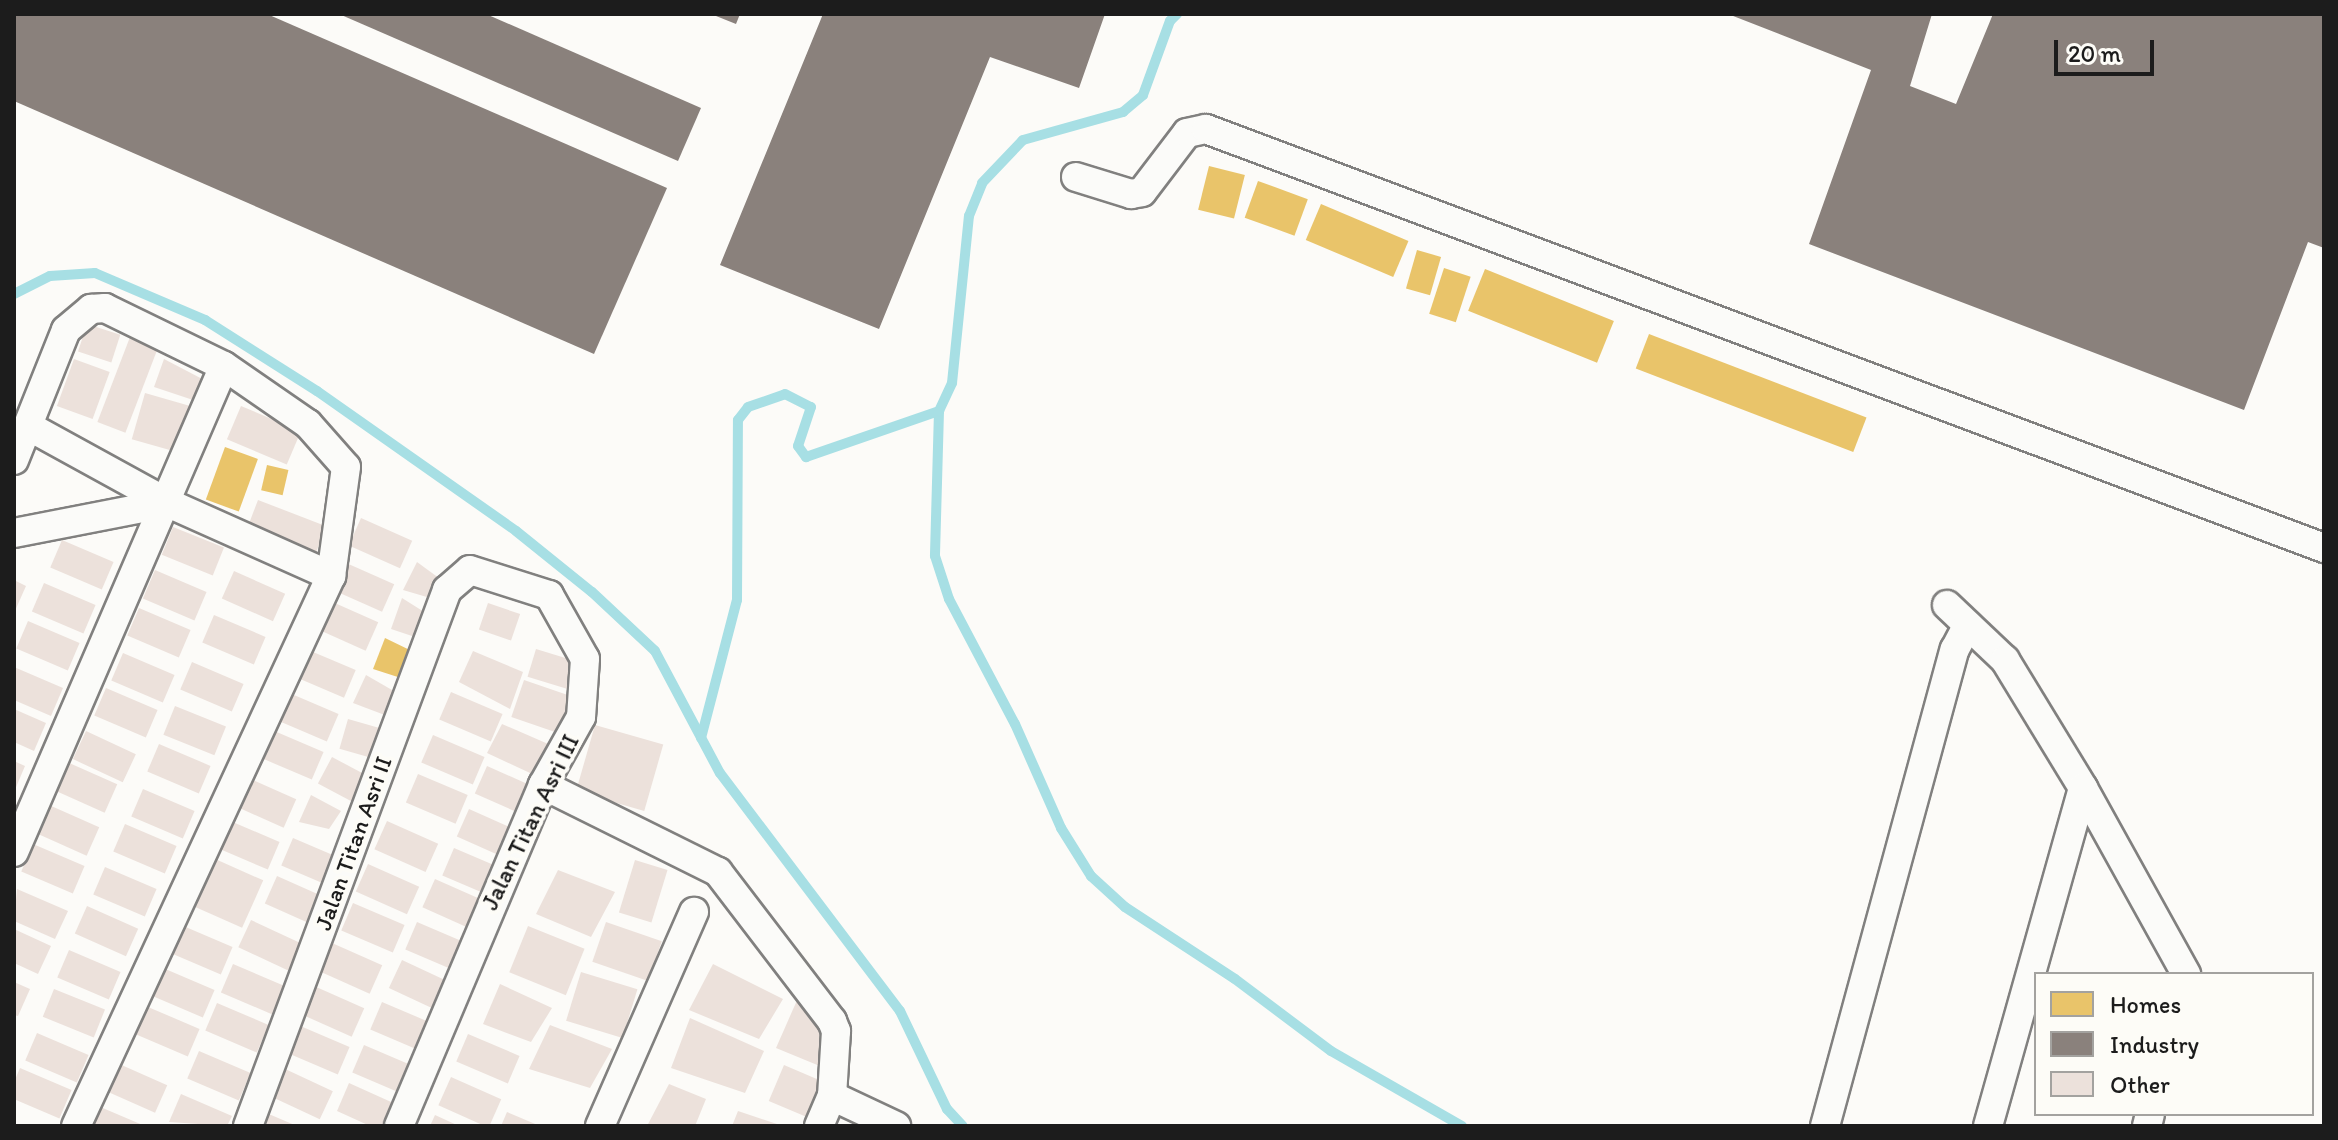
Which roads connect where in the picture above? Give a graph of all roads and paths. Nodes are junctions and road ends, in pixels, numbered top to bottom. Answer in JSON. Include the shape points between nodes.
{"nodes":[{"id":1,"x":1076,"y":177,"type":"dead end"},
{"id":2,"x":224,"y":366,"type":"junction"},
{"id":3,"x":28,"y":426,"type":"junction"},
{"id":4,"x":14,"y":460,"type":"edge"},
{"id":5,"x":168,"y":503,"type":"junction"},
{"id":6,"x":14,"y":533,"type":"edge"},
{"id":7,"x":2324,"y":548,"type":"edge"},
{"id":8,"x":470,"y":570,"type":"joint"},
{"id":9,"x":331,"y":576,"type":"junction"},
{"id":10,"x":1947,"y":605,"type":"dead end"},
{"id":11,"x":1968,"y":625,"type":"junction"},
{"id":12,"x":543,"y":785,"type":"junction"},
{"id":13,"x":2083,"y":788,"type":"junction"},
{"id":14,"x":14,"y":852,"type":"edge"},
{"id":15,"x":694,"y":912,"type":"dead end"},
{"id":16,"x":2185,"y":972,"type":"edge"},
{"id":17,"x":832,"y":1096,"type":"junction"},
{"id":18,"x":76,"y":1126,"type":"edge"},
{"id":19,"x":248,"y":1126,"type":"edge"},
{"id":20,"x":399,"y":1126,"type":"edge"},
{"id":21,"x":600,"y":1126,"type":"edge"},
{"id":22,"x":819,"y":1126,"type":"edge"},
{"id":23,"x":896,"y":1126,"type":"edge"},
{"id":24,"x":1825,"y":1126,"type":"edge"},
{"id":25,"x":1988,"y":1126,"type":"edge"}],
"edges":[{"from":1,"to":7,"type":"street","via":[[1131,194],[1142,192],[1187,133],[1206,129]]},
{"from":2,"to":3,"type":"street","via":[[126,314],[91,309],[66,330]]},
{"from":2,"to":5,"type":"street"},
{"from":2,"to":9,"type":"street","via":[[308,424],[346,467]]},
{"from":3,"to":4,"type":"street"},
{"from":3,"to":5,"type":"street"},
{"from":5,"to":6,"type":"street"},
{"from":5,"to":9,"type":"street"},
{"from":5,"to":14,"type":"street"},
{"from":8,"to":12,"type":"street","name":"Jalan Titan Asri III","via":[[549,595],[585,659],[581,717]]},
{"from":8,"to":19,"type":"street","name":"Jalan Titan Asri II","via":[[447,590]]},
{"from":9,"to":18,"type":"street"},
{"from":10,"to":11,"type":"street"},
{"from":11,"to":13,"type":"street","via":[[2005,660]]},
{"from":11,"to":24,"type":"street","via":[[1955,649]]},
{"from":12,"to":17,"type":"street","via":[[718,872],[832,1021]]},
{"from":12,"to":20,"type":"street","name":"Jalan Titan Asri III"},
{"from":13,"to":16,"type":"street"},
{"from":13,"to":25,"type":"street"},
{"from":15,"to":21,"type":"street"},
{"from":17,"to":22,"type":"street"},
{"from":17,"to":23,"type":"street"}]}
